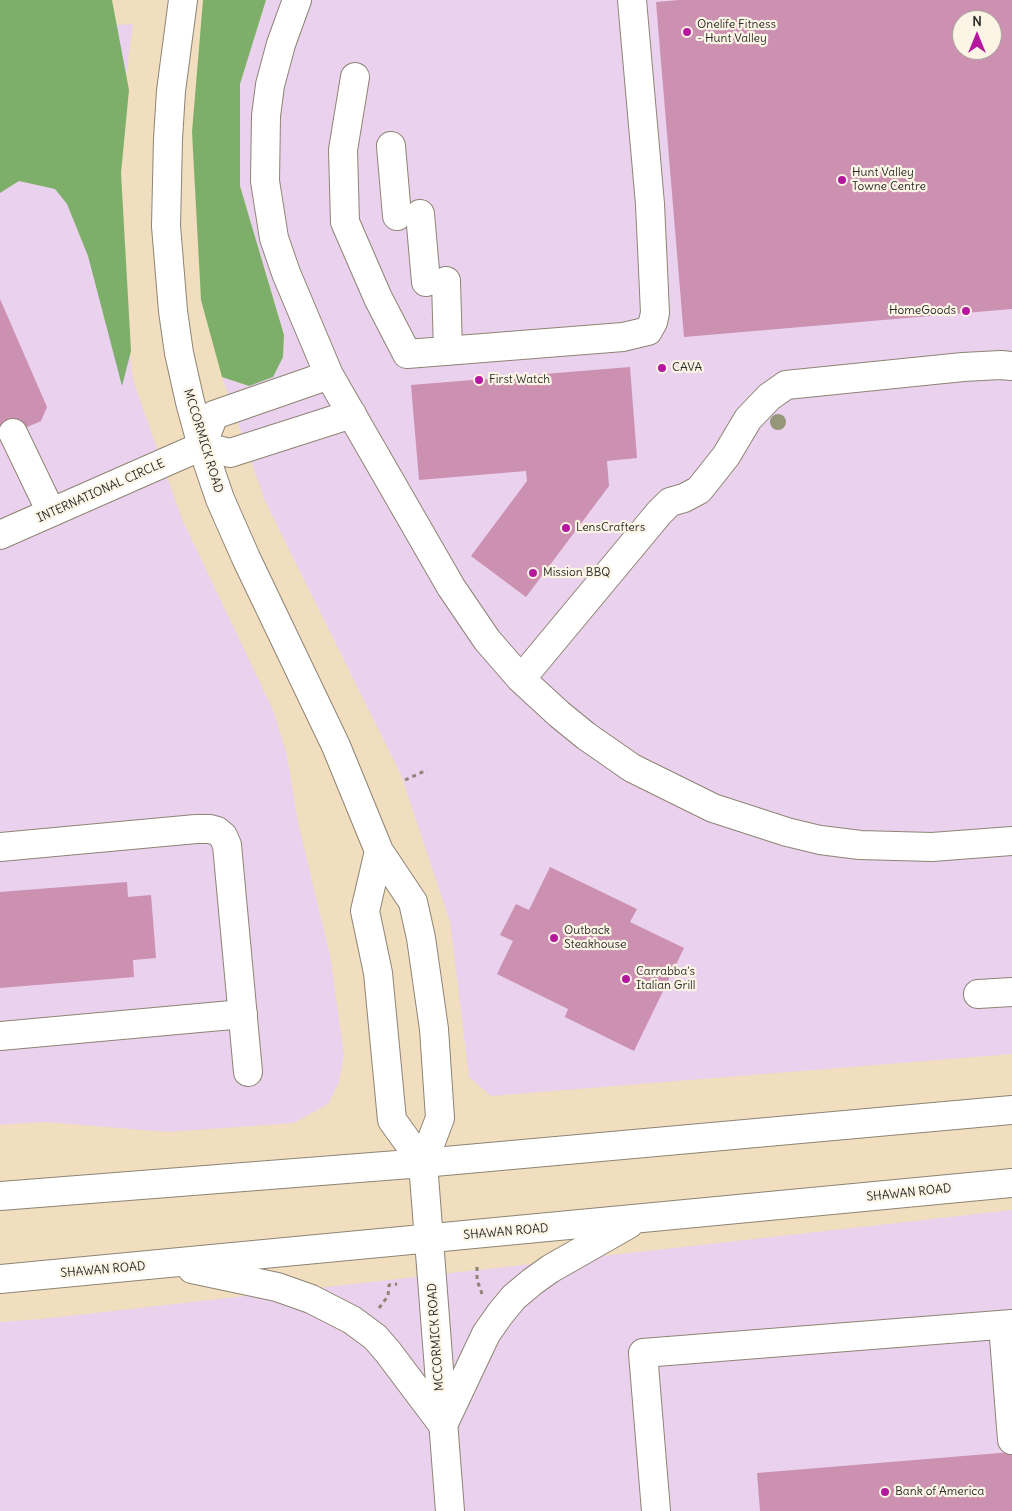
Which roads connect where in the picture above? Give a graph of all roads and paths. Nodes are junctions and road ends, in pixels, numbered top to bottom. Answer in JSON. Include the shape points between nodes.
{"nodes":[{"id":1,"x":183,"y":0,"type":"edge"},
{"id":2,"x":297,"y":0,"type":"edge"},
{"id":3,"x":632,"y":0,"type":"edge"},
{"id":4,"x":355,"y":77,"type":"dead end"},
{"id":5,"x":391,"y":146,"type":"dead end"},
{"id":6,"x":448,"y":351,"type":"junction"},
{"id":7,"x":1012,"y":366,"type":"edge"},
{"id":8,"x":329,"y":375,"type":"junction"},
{"id":9,"x":352,"y":414,"type":"junction"},
{"id":10,"x":13,"y":433,"type":"dead end"},
{"id":11,"x":202,"y":446,"type":"junction"},
{"id":12,"x":51,"y":512,"type":"junction"},
{"id":13,"x":0,"y":535,"type":"edge"},
{"id":14,"x":521,"y":679,"type":"junction"},
{"id":15,"x":427,"y":770,"type":"dead end"},
{"id":16,"x":405,"y":780,"type":"dead end"},
{"id":17,"x":1012,"y":841,"type":"edge"},
{"id":18,"x":0,"y":848,"type":"edge"},
{"id":19,"x":379,"y":850,"type":"junction"},
{"id":20,"x":1012,"y":992,"type":"edge"},
{"id":21,"x":978,"y":994,"type":"dead end"},
{"id":22,"x":243,"y":1014,"type":"junction"},
{"id":23,"x":0,"y":1036,"type":"edge"},
{"id":24,"x":248,"y":1072,"type":"dead end"},
{"id":25,"x":1012,"y":1110,"type":"edge"},
{"id":26,"x":422,"y":1163,"type":"junction"},
{"id":27,"x":1012,"y":1183,"type":"edge"},
{"id":28,"x":0,"y":1196,"type":"edge"},
{"id":29,"x":640,"y":1219,"type":"junction"},
{"id":30,"x":428,"y":1239,"type":"junction"},
{"id":31,"x":166,"y":1264,"type":"junction"},
{"id":32,"x":476,"y":1267,"type":"dead end"},
{"id":33,"x":0,"y":1280,"type":"edge"},
{"id":34,"x":470,"y":1280,"type":"dead end"},
{"id":35,"x":477,"y":1280,"type":"junction"},
{"id":36,"x":397,"y":1284,"type":"dead end"},
{"id":37,"x":481,"y":1299,"type":"dead end"},
{"id":38,"x":377,"y":1310,"type":"dead end"},
{"id":39,"x":1007,"y":1324,"type":"edge"},
{"id":40,"x":443,"y":1425,"type":"junction"},
{"id":41,"x":1012,"y":1440,"type":"edge"},
{"id":42,"x":450,"y":1511,"type":"edge"},
{"id":43,"x":656,"y":1511,"type":"edge"}],
"edges":[{"from":1,"to":11,"type":"main road","name":"MCCORMICK ROAD","via":[[171,91],[166,226],[179,353]]},
{"from":2,"to":8,"type":"main road","via":[[270,85],[265,181],[274,238]]},
{"from":3,"to":6,"type":"main road","via":[[650,204],[653,322],[648,331],[623,337]]},
{"from":4,"to":6,"type":"main road","via":[[343,150],[345,222],[378,298],[408,354]]},
{"from":5,"to":6,"type":"main road","via":[[408,215],[436,281]]},
{"from":7,"to":14,"type":"main road","via":[[963,367],[786,385],[748,419],[726,456],[699,490],[670,502],[658,513]]},
{"from":8,"to":9,"type":"main road"},
{"from":8,"to":11,"type":"main road","via":[[214,415]]},
{"from":9,"to":11,"type":"main road","via":[[230,454]]},
{"from":9,"to":14,"type":"main road","via":[[451,587],[487,640]]},
{"from":10,"to":12,"type":"main road"},
{"from":11,"to":12,"type":"main road","name":"INTERNATIONAL CIRCLE"},
{"from":11,"to":19,"type":"main road","name":"MCCORMICK ROAD","via":[[223,506],[336,746]]},
{"from":12,"to":13,"type":"main road","name":"INTERNATIONAL CIRCLE"},
{"from":14,"to":17,"type":"main road","via":[[572,725],[632,768],[713,808],[752,822],[820,840],[860,845],[932,847]]},
{"from":15,"to":16,"type":"path"},
{"from":18,"to":22,"type":"main road","via":[[196,829],[217,831],[227,846]]},
{"from":19,"to":26,"type":"main road","via":[[365,911],[378,974],[392,1120]]},
{"from":19,"to":26,"type":"main road","name":"MCCORMICK ROAD","via":[[413,902],[427,976],[440,1118]]},
{"from":20,"to":21,"type":"main road"},
{"from":22,"to":23,"type":"main road"},
{"from":22,"to":24,"type":"main road"},
{"from":25,"to":26,"type":"main road"},
{"from":26,"to":28,"type":"main road"},
{"from":26,"to":30,"type":"main road","name":"MCCORMICK ROAD"},
{"from":27,"to":29,"type":"main road","name":"SHAWAN ROAD"},
{"from":29,"to":30,"type":"main road","name":"SHAWAN ROAD"},
{"from":29,"to":40,"type":"main road","via":[[550,1269],[514,1297],[486,1334]]},
{"from":30,"to":31,"type":"main road","name":"SHAWAN ROAD"},
{"from":30,"to":40,"type":"main road","name":"MCCORMICK ROAD"},
{"from":31,"to":33,"type":"main road","name":"SHAWAN ROAD"},
{"from":31,"to":40,"type":"main road","via":[[277,1287],[311,1299],[352,1320],[375,1337]]},
{"from":32,"to":35,"type":"path"},
{"from":34,"to":35,"type":"path"},
{"from":35,"to":37,"type":"path","via":[[482,1291]]},
{"from":36,"to":38,"type":"path","via":[[389,1285],[388,1296]]},
{"from":39,"to":41,"type":"main road"},
{"from":39,"to":43,"type":"main road","via":[[643,1353]]},
{"from":40,"to":42,"type":"main road","name":"MCCORMICK ROAD"}]}
